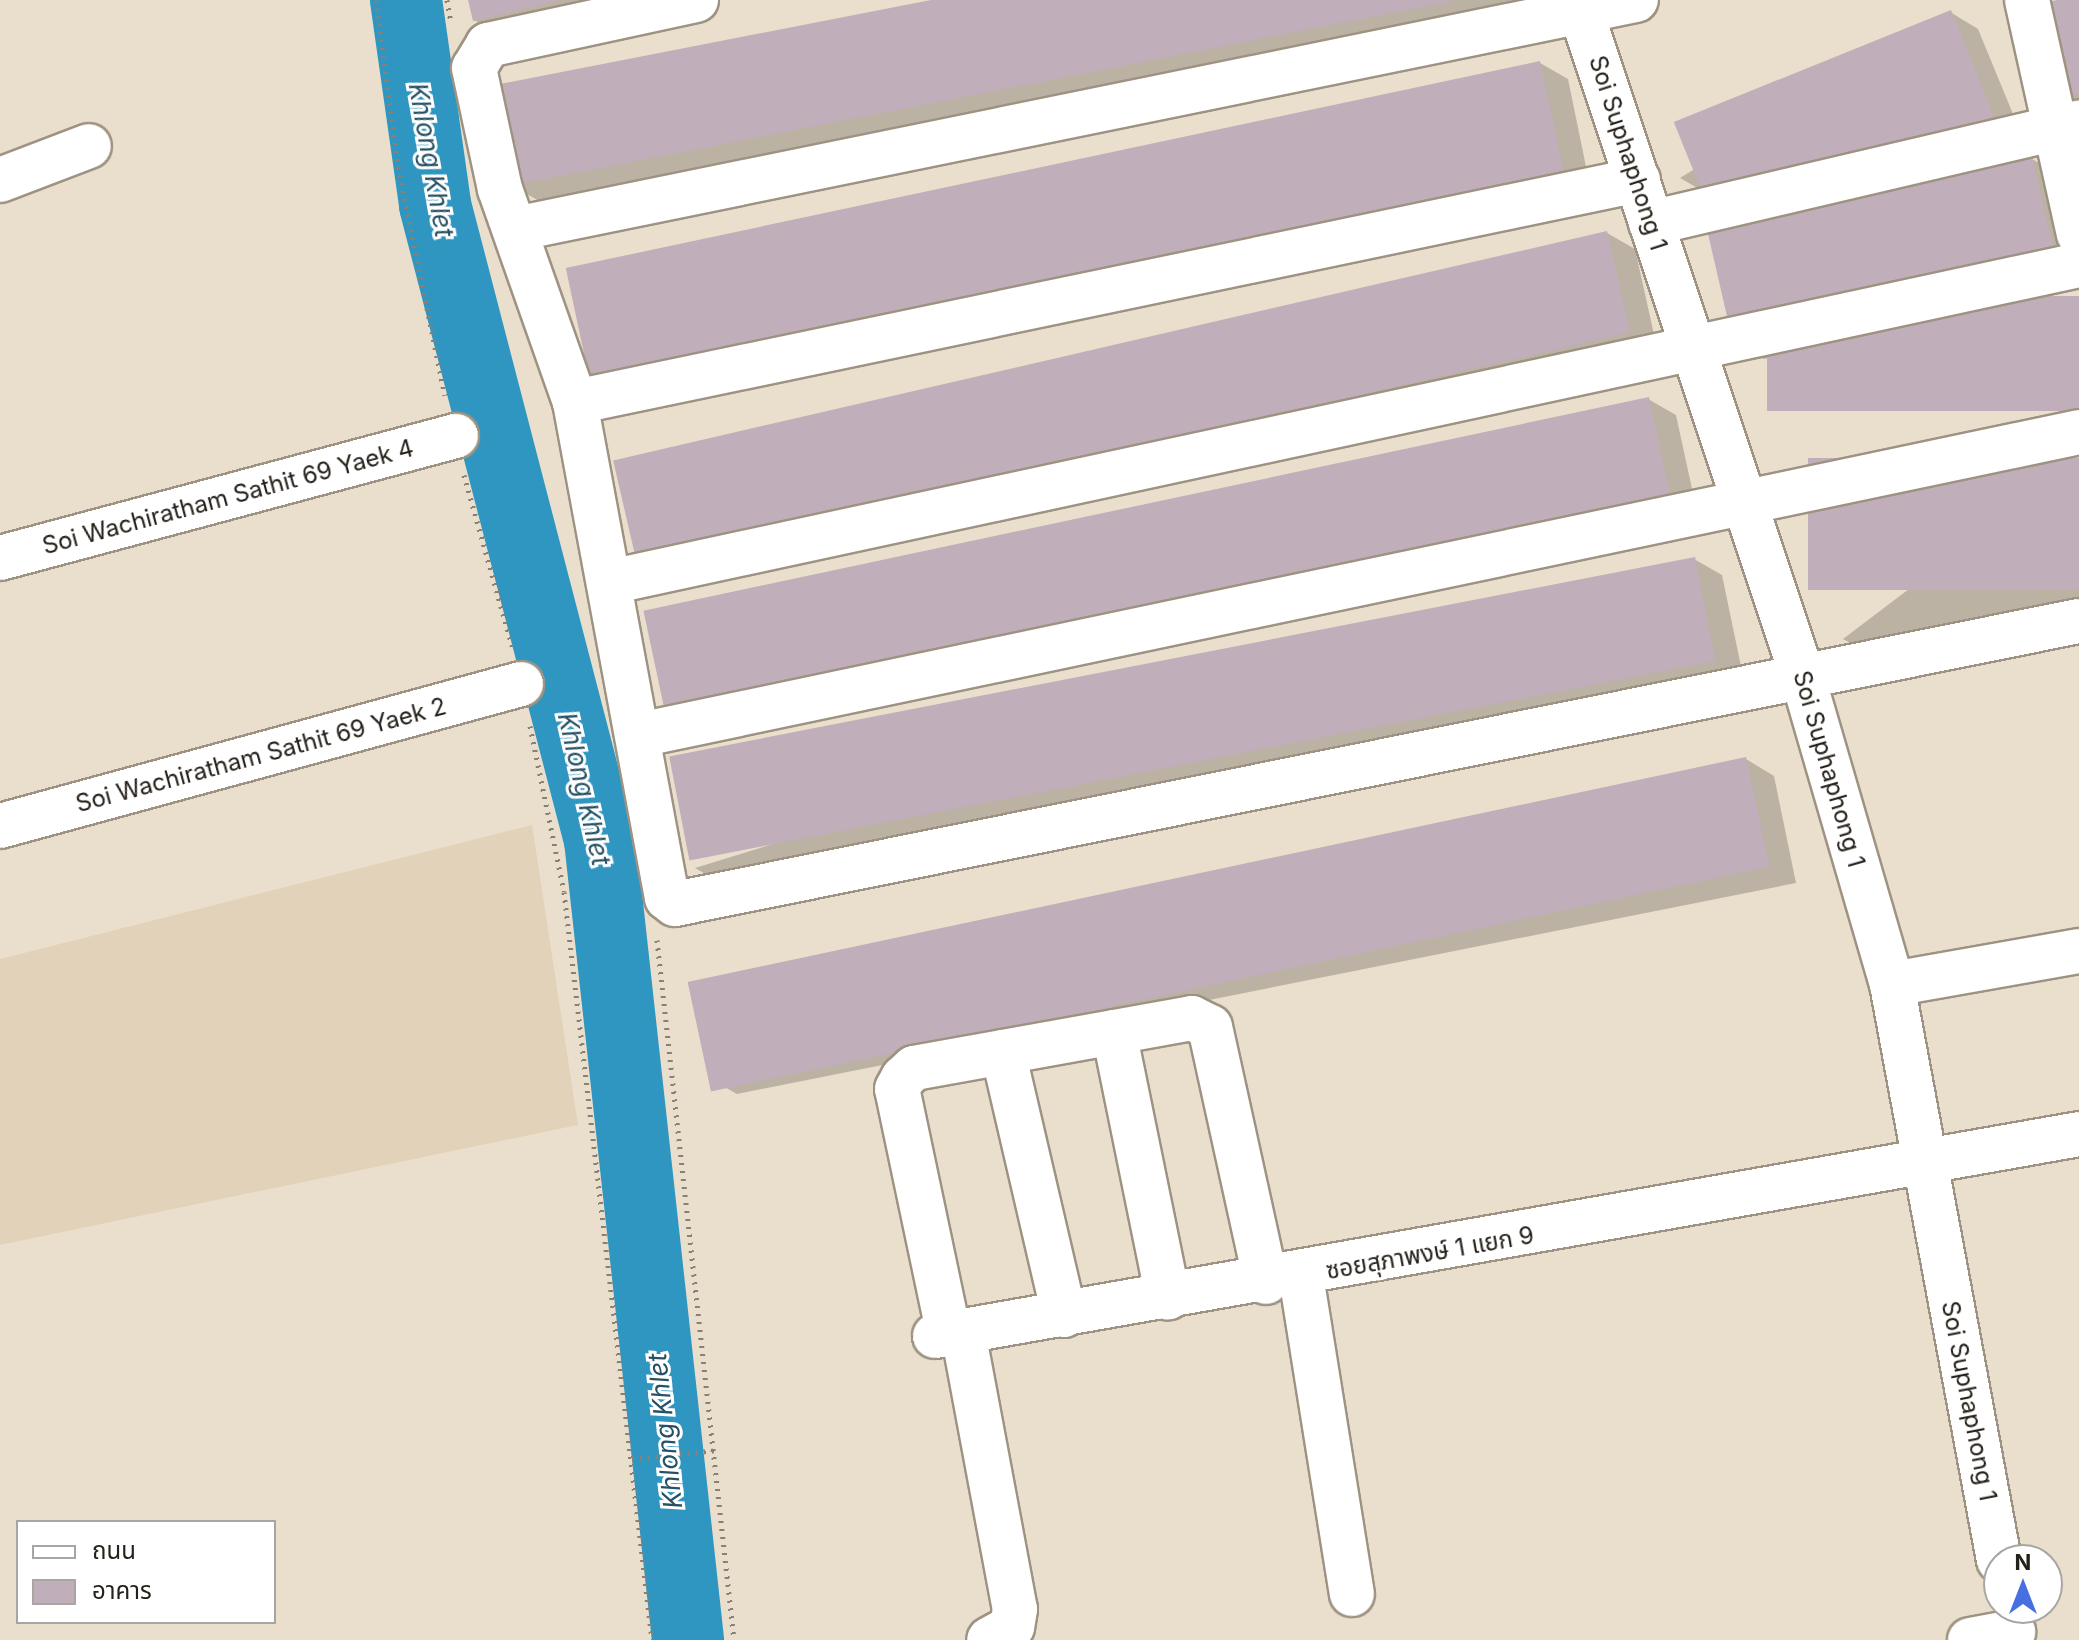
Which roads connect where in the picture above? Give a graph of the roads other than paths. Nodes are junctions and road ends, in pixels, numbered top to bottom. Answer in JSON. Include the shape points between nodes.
{"nodes":[{"id":1,"x":696,"y":0,"type":"edge"},
{"id":2,"x":1636,"y":0,"type":"edge"},
{"id":3,"x":2027,"y":0,"type":"edge"},
{"id":4,"x":1579,"y":6,"type":"edge"},
{"id":5,"x":2068,"y":126,"type":"edge"},
{"id":6,"x":89,"y":146,"type":"dead end"},
{"id":7,"x":0,"y":180,"type":"edge"},
{"id":8,"x":1638,"y":180,"type":"junction"},
{"id":9,"x":1651,"y":223,"type":"junction"},
{"id":10,"x":515,"y":229,"type":"junction"},
{"id":11,"x":2079,"y":234,"type":"edge"},
{"id":12,"x":2079,"y":265,"type":"edge"},
{"id":13,"x":1693,"y":346,"type":"junction"},
{"id":14,"x":575,"y":402,"type":"junction"},
{"id":15,"x":2079,"y":432,"type":"edge"},
{"id":16,"x":456,"y":436,"type":"road end"},
{"id":17,"x":1745,"y":504,"type":"junction"},
{"id":18,"x":0,"y":558,"type":"edge"},
{"id":19,"x":610,"y":582,"type":"junction"},
{"id":20,"x":2079,"y":621,"type":"edge"},
{"id":21,"x":1803,"y":678,"type":"junction"},
{"id":22,"x":521,"y":684,"type":"road end"},
{"id":23,"x":639,"y":735,"type":"junction"},
{"id":24,"x":0,"y":826,"type":"edge"},
{"id":25,"x":2079,"y":951,"type":"edge"},
{"id":26,"x":1892,"y":984,"type":"junction"},
{"id":27,"x":1114,"y":1032,"type":"junction"},
{"id":28,"x":1003,"y":1052,"type":"junction"},
{"id":29,"x":2079,"y":1134,"type":"edge"},
{"id":30,"x":1924,"y":1165,"type":"junction"},
{"id":31,"x":1283,"y":1279,"type":"junction"},
{"id":32,"x":1168,"y":1298,"type":"junction"},
{"id":33,"x":1064,"y":1315,"type":"junction"},
{"id":34,"x":949,"y":1334,"type":"junction"},
{"id":35,"x":1996,"y":1544,"type":"edge"},
{"id":36,"x":1352,"y":1594,"type":"dead end"},
{"id":37,"x":2012,"y":1627,"type":"edge"},
{"id":38,"x":989,"y":1640,"type":"edge"},
{"id":39,"x":1970,"y":1640,"type":"edge"}],
"edges":[{"from":1,"to":10,"type":"street","via":[[488,45],[478,55],[500,189]]},
{"from":2,"to":4,"type":"street"},
{"from":3,"to":5,"type":"street"},
{"from":4,"to":8,"type":"street","name":"Soi Suphaphong 1"},
{"from":4,"to":10,"type":"street"},
{"from":5,"to":9,"type":"street"},
{"from":5,"to":11,"type":"street"},
{"from":6,"to":7,"type":"street"},
{"from":8,"to":9,"type":"street","name":"Soi Suphaphong 1"},
{"from":8,"to":14,"type":"street"},
{"from":9,"to":13,"type":"street","name":"Soi Suphaphong 1"},
{"from":10,"to":14,"type":"street"},
{"from":12,"to":13,"type":"street"},
{"from":13,"to":17,"type":"street","name":"Soi Suphaphong 1"},
{"from":13,"to":19,"type":"street"},
{"from":14,"to":19,"type":"street"},
{"from":15,"to":17,"type":"street"},
{"from":16,"to":18,"type":"street","name":"Soi Wachiratham Sathit 69 Yaek 4"},
{"from":17,"to":21,"type":"street","name":"Soi Suphaphong 1"},
{"from":17,"to":23,"type":"street"},
{"from":19,"to":23,"type":"street"},
{"from":20,"to":21,"type":"street"},
{"from":21,"to":23,"type":"street","via":[[686,905],[667,898]]},
{"from":21,"to":26,"type":"street","name":"Soi Suphaphong 1"},
{"from":22,"to":24,"type":"street","name":"Soi Wachiratham Sathit 69 Yaek 2"},
{"from":25,"to":26,"type":"street"},
{"from":26,"to":30,"type":"street","name":"Soi Suphaphong 1"},
{"from":27,"to":28,"type":"street"},
{"from":27,"to":31,"type":"street","via":[[1192,1018],[1210,1027]]},
{"from":27,"to":32,"type":"street"},
{"from":28,"to":33,"type":"street"},
{"from":28,"to":34,"type":"street","via":[[914,1068],[897,1089]]},
{"from":29,"to":30,"type":"street","name":"ซอยสุภาพงษ์ 1 แยก 9"},
{"from":30,"to":31,"type":"street","name":"ซอยสุภาพงษ์ 1 แยก 9"},
{"from":30,"to":35,"type":"street","name":"Soi Suphaphong 1"},
{"from":31,"to":32,"type":"street","name":"ซอยสุภาพงษ์ 1 แยก 9"},
{"from":31,"to":36,"type":"street"},
{"from":32,"to":33,"type":"street","name":"ซอยสุภาพงษ์ 1 แยก 9"},
{"from":33,"to":34,"type":"street","name":"ซอยสุภาพงษ์ 1 แยก 9"},
{"from":34,"to":38,"type":"street","via":[[1015,1609],[1012,1627]]},
{"from":37,"to":39,"type":"street"}]}
